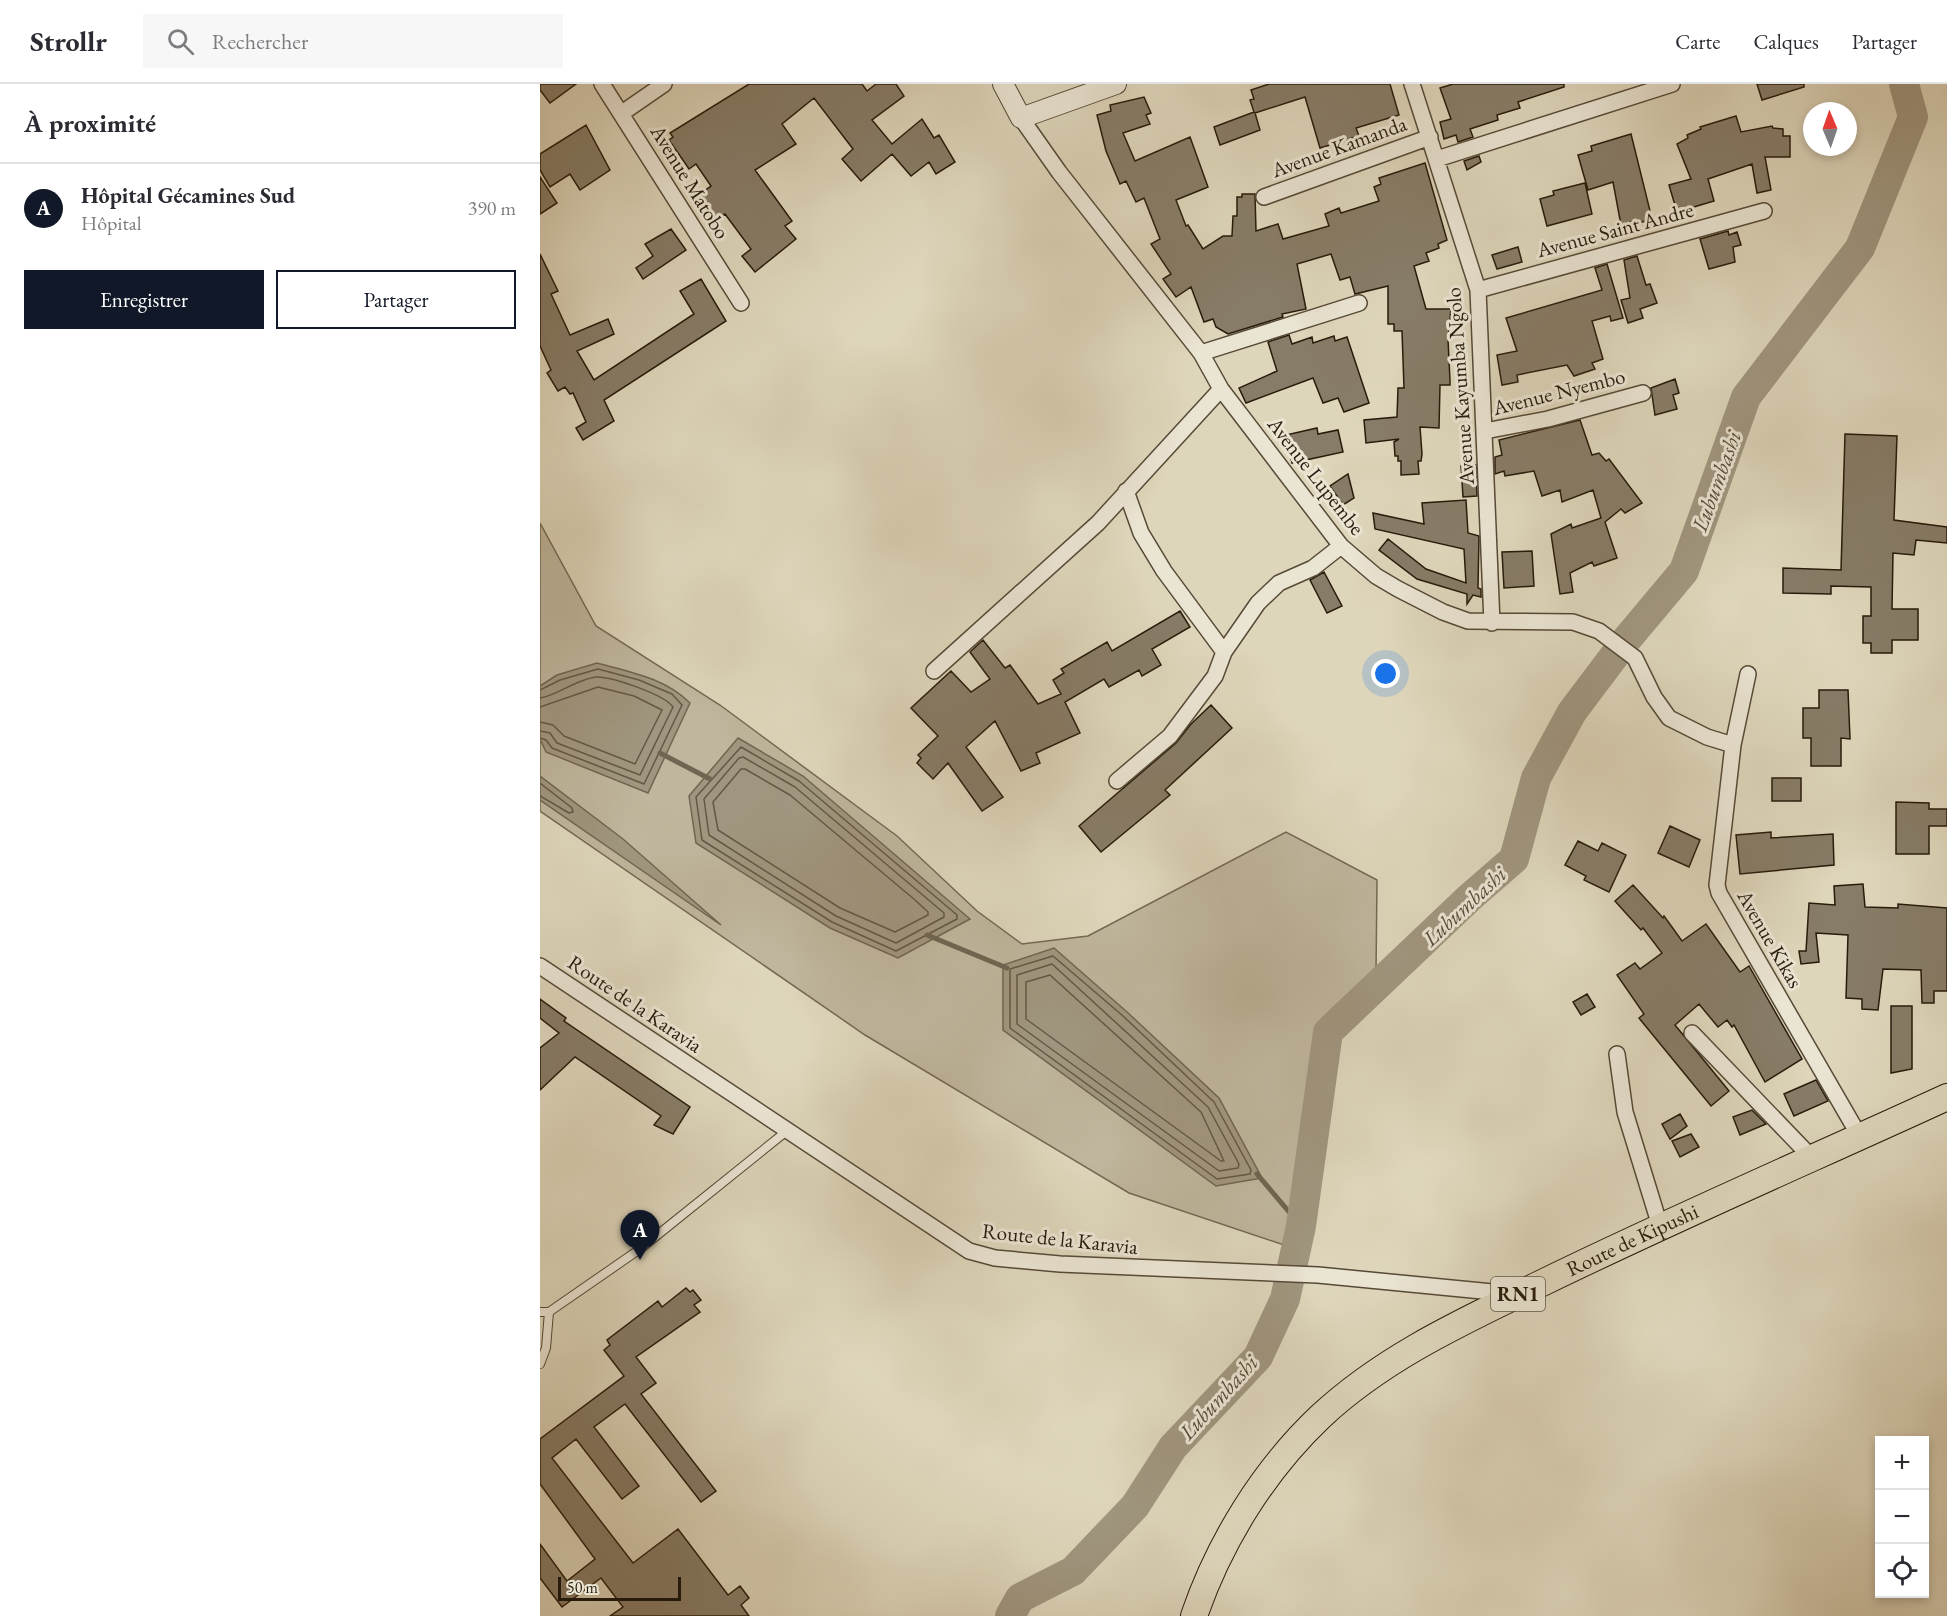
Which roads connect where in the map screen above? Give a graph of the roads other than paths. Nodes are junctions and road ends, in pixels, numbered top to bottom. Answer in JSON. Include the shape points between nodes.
{"nodes":[{"id":1,"x":602,"y":84,"type":"edge"},
{"id":2,"x":664,"y":84,"type":"edge"},
{"id":3,"x":1003,"y":84,"type":"edge"},
{"id":4,"x":1116,"y":84,"type":"edge"},
{"id":5,"x":1412,"y":84,"type":"edge"},
{"id":6,"x":1672,"y":84,"type":"edge"},
{"id":7,"x":622,"y":113,"type":"junction"},
{"id":8,"x":1022,"y":117,"type":"junction"},
{"id":9,"x":1430,"y":137,"type":"junction"},
{"id":10,"x":1437,"y":159,"type":"junction"},
{"id":11,"x":1264,"y":196,"type":"dead end"},
{"id":12,"x":1764,"y":211,"type":"dead end"},
{"id":13,"x":1478,"y":290,"type":"junction"},
{"id":14,"x":741,"y":303,"type":"dead end"},
{"id":15,"x":1359,"y":303,"type":"dead end"},
{"id":16,"x":1201,"y":353,"type":"junction"},
{"id":17,"x":1221,"y":389,"type":"junction"},
{"id":18,"x":1642,"y":393,"type":"dead end"},
{"id":19,"x":1485,"y":431,"type":"junction"},
{"id":20,"x":1126,"y":491,"type":"junction"},
{"id":21,"x":1341,"y":546,"type":"junction"},
{"id":22,"x":1492,"y":623,"type":"junction"},
{"id":23,"x":1224,"y":652,"type":"junction"},
{"id":24,"x":934,"y":671,"type":"dead end"},
{"id":25,"x":1748,"y":674,"type":"dead end"},
{"id":26,"x":1733,"y":745,"type":"junction"},
{"id":27,"x":1117,"y":781,"type":"dead end"},
{"id":28,"x":540,"y":966,"type":"edge"},
{"id":29,"x":1692,"y":1033,"type":"dead end"},
{"id":30,"x":1617,"y":1054,"type":"dead end"},
{"id":31,"x":1947,"y":1096,"type":"edge"},
{"id":32,"x":788,"y":1130,"type":"junction"},
{"id":33,"x":1860,"y":1137,"type":"junction"},
{"id":34,"x":1813,"y":1159,"type":"junction"},
{"id":35,"x":1660,"y":1226,"type":"junction"},
{"id":36,"x":1516,"y":1295,"type":"junction"},
{"id":37,"x":544,"y":1312,"type":"edge"},
{"id":38,"x":540,"y":1364,"type":"edge"},
{"id":39,"x":1194,"y":1616,"type":"edge"}],
"edges":[{"from":1,"to":7,"type":"street","name":"Avenue Matobo"},
{"from":2,"to":7,"type":"street"},
{"from":3,"to":8,"type":"street"},
{"from":4,"to":8,"type":"street"},
{"from":5,"to":9,"type":"street","name":"Avenue Kayumba Ngolo"},
{"from":6,"to":10,"type":"street"},
{"from":7,"to":14,"type":"street","name":"Avenue Matobo"},
{"from":8,"to":16,"type":"street","name":"Avenue Lupembe","via":[[1059,172]]},
{"from":9,"to":10,"type":"street","name":"Avenue Kayumba Ngolo"},
{"from":9,"to":11,"type":"street","name":"Avenue Kamanda"},
{"from":10,"to":13,"type":"street","name":"Avenue Kayumba Ngolo"},
{"from":12,"to":13,"type":"street","name":"Avenue Saint Andre"},
{"from":13,"to":19,"type":"street","name":"Avenue Kayumba Ngolo"},
{"from":15,"to":16,"type":"street"},
{"from":16,"to":17,"type":"street","name":"Avenue Lupembe"},
{"from":17,"to":20,"type":"street"},
{"from":17,"to":21,"type":"street","name":"Avenue Lupembe"},
{"from":18,"to":19,"type":"street","name":"Avenue Nyembo","via":[[1548,419]]},
{"from":19,"to":22,"type":"street","name":"Avenue Kayumba Ngolo"},
{"from":20,"to":23,"type":"street","via":[[1141,533],[1164,571]]},
{"from":20,"to":24,"type":"street","via":[[1098,523]]},
{"from":21,"to":22,"type":"street","name":"Avenue Lupembe","via":[[1398,590],[1468,621]]},
{"from":21,"to":23,"type":"street","via":[[1313,568],[1279,583],[1247,617]]},
{"from":22,"to":26,"type":"street","name":"Avenue Lupembe","via":[[1574,622],[1607,636],[1635,658],[1654,697],[1670,718]]},
{"from":23,"to":27,"type":"street","via":[[1215,676],[1170,736]]},
{"from":25,"to":26,"type":"street","name":"Avenue Kikas"},
{"from":26,"to":33,"type":"street","name":"Avenue Kikas","via":[[1717,873],[1719,893]]},
{"from":28,"to":32,"type":"street","name":"Route de la Karavia"},
{"from":29,"to":34,"type":"street"},
{"from":30,"to":35,"type":"street","via":[[1624,1112]]},
{"from":31,"to":33,"type":"highway","name":"Route de Kipushi","number":"RN1"},
{"from":32,"to":36,"type":"street","name":"Route de la Karavia","via":[[969,1251],[995,1258],[1318,1275]]},
{"from":32,"to":37,"type":"lane","via":[[639,1249]]},
{"from":33,"to":34,"type":"highway","name":"Route de Kipushi","number":"RN1"},
{"from":34,"to":35,"type":"highway","name":"Route de Kipushi","number":"RN1"},
{"from":35,"to":36,"type":"highway","name":"Route de Kipushi","number":"RN1"},
{"from":36,"to":39,"type":"highway","name":"Route de Kipushi","number":"RN1","via":[[1395,1359],[1306,1431],[1236,1524],[1219,1554]]},
{"from":37,"to":38,"type":"lane","via":[[546,1348]]}]}
